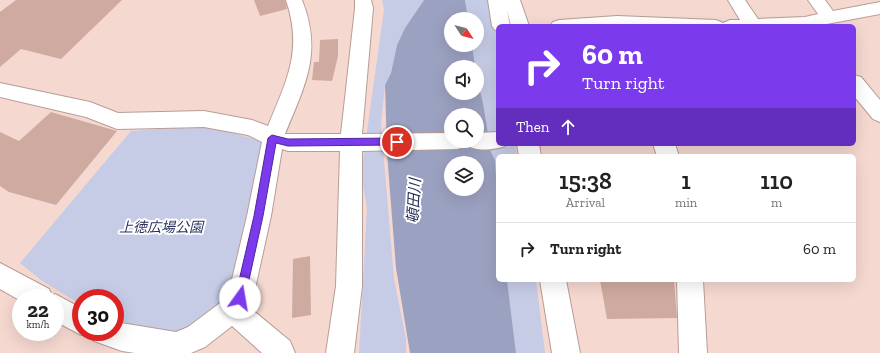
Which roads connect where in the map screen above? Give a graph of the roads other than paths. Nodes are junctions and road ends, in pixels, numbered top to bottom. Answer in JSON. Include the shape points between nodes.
{"nodes":[{"id":1,"x":294,"y":0,"type":"edge"},
{"id":2,"x":363,"y":0,"type":"edge"},
{"id":3,"x":496,"y":0,"type":"edge"},
{"id":4,"x":512,"y":0,"type":"edge"},
{"id":5,"x":736,"y":0,"type":"edge"},
{"id":6,"x":816,"y":0,"type":"edge"},
{"id":7,"x":880,"y":8,"type":"edge"},
{"id":8,"x":829,"y":17,"type":"junction"},
{"id":9,"x":501,"y":24,"type":"edge"},
{"id":10,"x":519,"y":24,"type":"edge"},
{"id":11,"x":752,"y":24,"type":"edge"},
{"id":12,"x":809,"y":24,"type":"edge"},
{"id":13,"x":856,"y":84,"type":"edge"},
{"id":14,"x":0,"y":90,"type":"edge"},
{"id":15,"x":880,"y":114,"type":"edge"},
{"id":16,"x":272,"y":138,"type":"junction"},
{"id":17,"x":496,"y":140,"type":"edge"},
{"id":18,"x":444,"y":141,"type":"edge"},
{"id":19,"x":484,"y":141,"type":"edge"},
{"id":20,"x":360,"y":143,"type":"junction"},
{"id":21,"x":0,"y":275,"type":"edge"},
{"id":22,"x":552,"y":282,"type":"edge"},
{"id":23,"x":690,"y":282,"type":"edge"},
{"id":24,"x":24,"y":289,"type":"edge"},
{"id":25,"x":232,"y":309,"type":"junction"},
{"id":26,"x":124,"y":338,"type":"edge"},
{"id":27,"x":281,"y":353,"type":"edge"},
{"id":28,"x":340,"y":353,"type":"edge"},
{"id":29,"x":566,"y":353,"type":"edge"},
{"id":30,"x":693,"y":353,"type":"edge"}],
"edges":[{"from":1,"to":16,"type":"street","via":[[301,19],[303,48],[297,80]]},
{"from":2,"to":20,"type":"street"},
{"from":3,"to":9,"type":"street"},
{"from":4,"to":10,"type":"street"},
{"from":5,"to":11,"type":"street"},
{"from":6,"to":8,"type":"street"},
{"from":7,"to":8,"type":"street"},
{"from":8,"to":12,"type":"street"},
{"from":13,"to":15,"type":"street"},
{"from":14,"to":16,"type":"street","via":[[90,110],[117,121],[204,119],[252,128]]},
{"from":16,"to":20,"type":"street","via":[[288,143]]},
{"from":16,"to":25,"type":"street","via":[[259,216],[240,298]]},
{"from":17,"to":19,"type":"street"},
{"from":18,"to":20,"type":"street"},
{"from":20,"to":28,"type":"street","via":[[349,286]]},
{"from":21,"to":24,"type":"street"},
{"from":22,"to":29,"type":"street"},
{"from":23,"to":30,"type":"street"},
{"from":25,"to":26,"type":"street","via":[[196,338],[176,345]]},
{"from":25,"to":27,"type":"street"}]}
